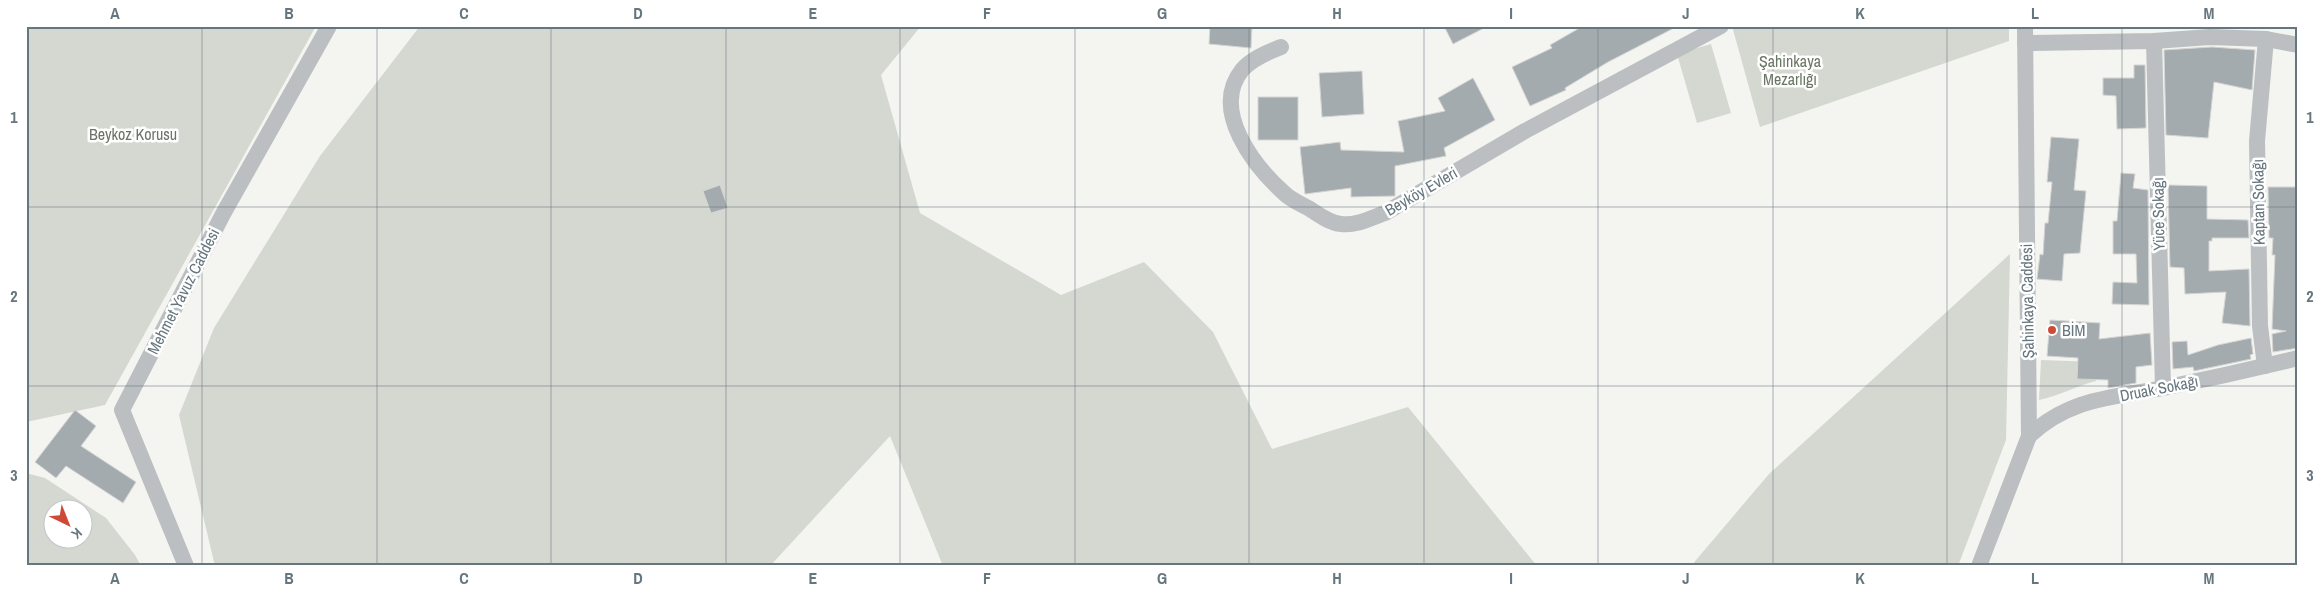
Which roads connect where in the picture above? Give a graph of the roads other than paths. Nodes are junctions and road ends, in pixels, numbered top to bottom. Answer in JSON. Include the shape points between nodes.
{"nodes":[{"id":1,"x":329,"y":26,"type":"edge"},
{"id":2,"x":1721,"y":26,"type":"edge"},
{"id":3,"x":2024,"y":26,"type":"edge"},
{"id":4,"x":2266,"y":39,"type":"junction"},
{"id":5,"x":2154,"y":41,"type":"junction"},
{"id":6,"x":2025,"y":43,"type":"junction"},
{"id":7,"x":2298,"y":45,"type":"edge"},
{"id":8,"x":1281,"y":47,"type":"dead end"},
{"id":9,"x":2298,"y":358,"type":"edge"},
{"id":10,"x":2265,"y":366,"type":"junction"},
{"id":11,"x":2163,"y":388,"type":"junction"},
{"id":12,"x":2029,"y":436,"type":"junction"},
{"id":13,"x":186,"y":566,"type":"edge"},
{"id":14,"x":1979,"y":566,"type":"edge"}],
"edges":[{"from":1,"to":13,"type":"street","name":"Mehmet Yavuz Caddesi","via":[[223,214],[122,410]]},
{"from":2,"to":8,"type":"street","name":"Beyköy Evleri","via":[[1525,131],[1385,213],[1363,222],[1341,224],[1322,217],[1285,194],[1257,164],[1232,118],[1232,92],[1242,70]]},
{"from":3,"to":6,"type":"street","name":"Şahinkaya Caddesi"},
{"from":4,"to":5,"type":"street","via":[[2210,37]]},
{"from":4,"to":7,"type":"street"},
{"from":4,"to":10,"type":"street","name":"Kaptan Sokağı","via":[[2257,141],[2260,326]]},
{"from":5,"to":6,"type":"street"},
{"from":5,"to":11,"type":"street","name":"Yüce Sokağı"},
{"from":6,"to":12,"type":"street","name":"Şahinkaya Caddesi"},
{"from":9,"to":10,"type":"street","name":"Druak Sokağı"},
{"from":10,"to":11,"type":"street","name":"Druak Sokağı"},
{"from":11,"to":12,"type":"street","name":"Druak Sokağı","via":[[2089,401],[2060,413]]},
{"from":12,"to":14,"type":"street","name":"Şahinkaya Caddesi"}]}
